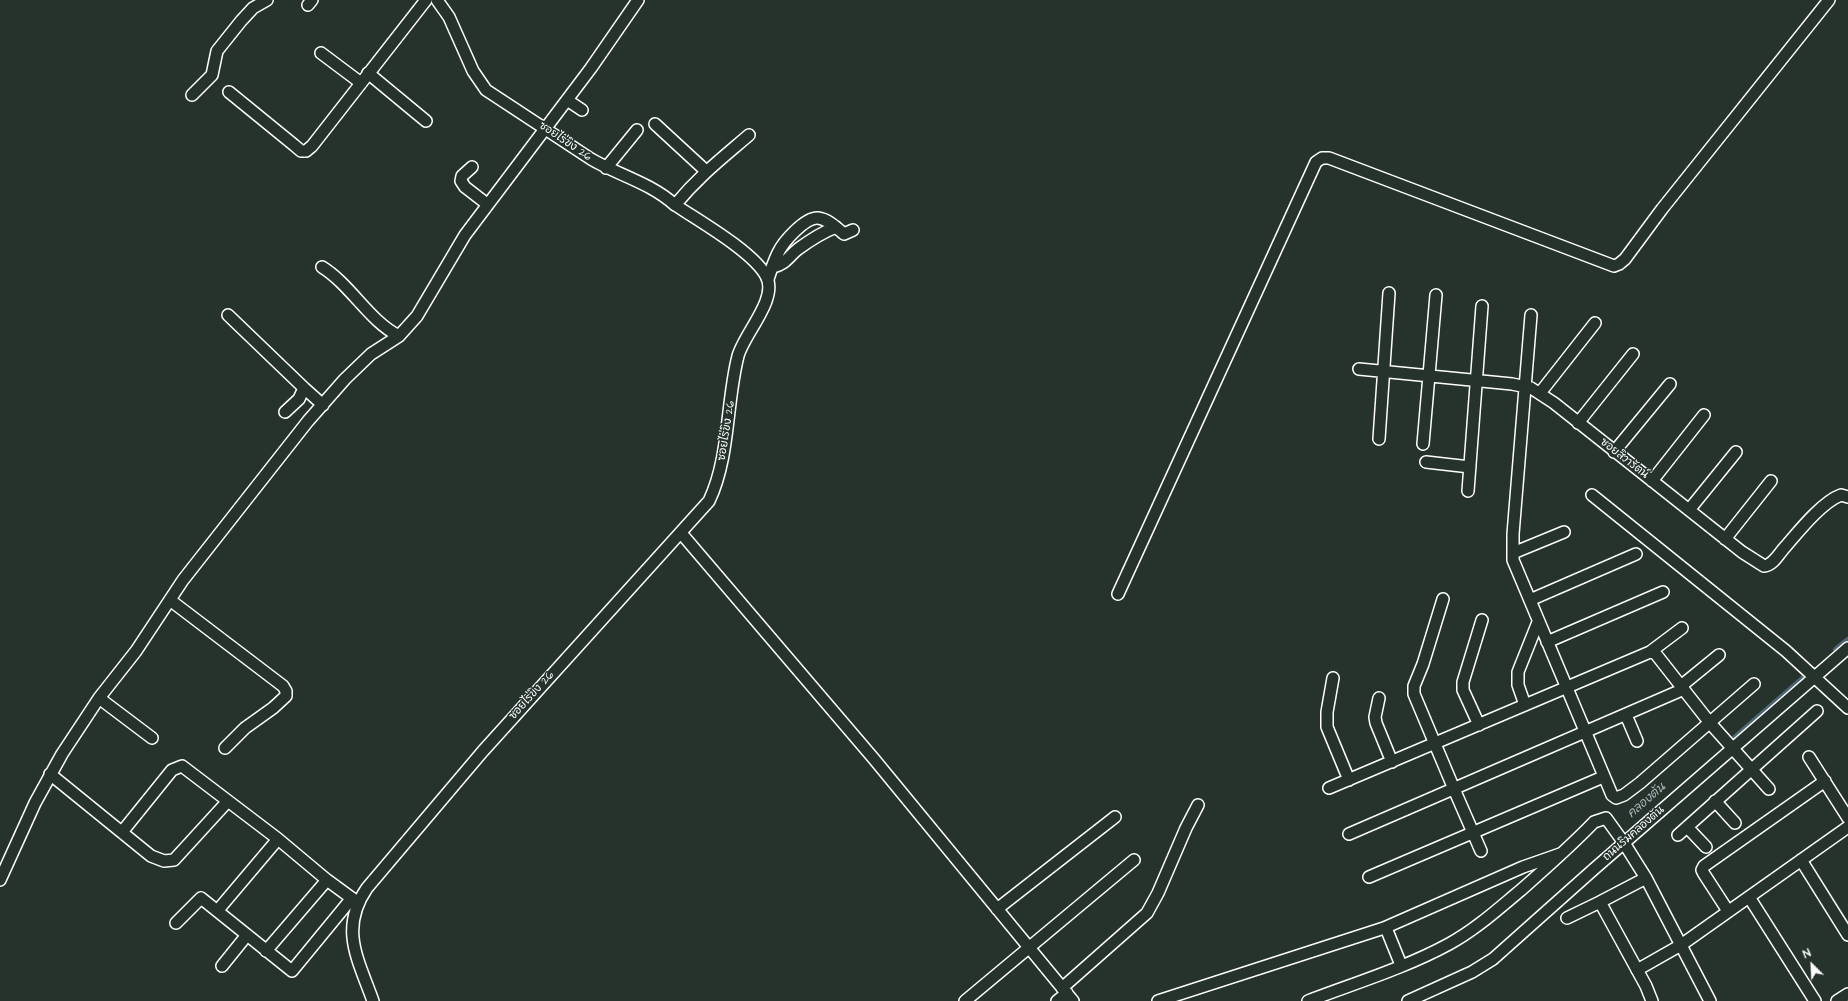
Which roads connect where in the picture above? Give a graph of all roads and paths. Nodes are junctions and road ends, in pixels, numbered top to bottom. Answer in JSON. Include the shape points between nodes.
{"nodes":[{"id":1,"x":267,"y":0,"type":"edge"},
{"id":2,"x":426,"y":0,"type":"edge"},
{"id":3,"x":437,"y":0,"type":"edge"},
{"id":4,"x":638,"y":0,"type":"edge"},
{"id":5,"x":1829,"y":0,"type":"edge"},
{"id":6,"x":321,"y":53,"type":"dead end"},
{"id":7,"x":368,"y":73,"type":"junction"},
{"id":8,"x":361,"y":83,"type":"junction"},
{"id":9,"x":229,"y":92,"type":"dead end"},
{"id":10,"x":192,"y":95,"type":"dead end"},
{"id":11,"x":567,"y":100,"type":"junction"},
{"id":12,"x":582,"y":110,"type":"dead end"},
{"id":13,"x":426,"y":121,"type":"dead end"},
{"id":14,"x":655,"y":124,"type":"dead end"},
{"id":15,"x":542,"y":126,"type":"junction"},
{"id":16,"x":637,"y":130,"type":"dead end"},
{"id":17,"x":749,"y":135,"type":"dead end"},
{"id":18,"x":472,"y":167,"type":"dead end"},
{"id":19,"x":606,"y":168,"type":"junction"},
{"id":20,"x":706,"y":171,"type":"junction"},
{"id":21,"x":482,"y":200,"type":"junction"},
{"id":22,"x":675,"y":205,"type":"junction"},
{"id":23,"x":836,"y":227,"type":"junction"},
{"id":24,"x":853,"y":230,"type":"dead end"},
{"id":25,"x":322,"y":267,"type":"dead end"},
{"id":26,"x":772,"y":267,"type":"junction"},
{"id":27,"x":768,"y":279,"type":"junction"},
{"id":28,"x":1389,"y":293,"type":"dead end"},
{"id":29,"x":1436,"y":295,"type":"dead end"},
{"id":30,"x":1482,"y":306,"type":"dead end"},
{"id":31,"x":228,"y":315,"type":"dead end"},
{"id":32,"x":1531,"y":315,"type":"dead end"},
{"id":33,"x":1595,"y":323,"type":"dead end"},
{"id":34,"x":392,"y":332,"type":"junction"},
{"id":35,"x":1633,"y":354,"type":"dead end"},
{"id":36,"x":1359,"y":368,"type":"dead end"},
{"id":37,"x":1383,"y":371,"type":"junction"},
{"id":38,"x":1430,"y":375,"type":"junction"},
{"id":39,"x":1476,"y":380,"type":"junction"},
{"id":40,"x":1670,"y":384,"type":"dead end"},
{"id":41,"x":1526,"y":387,"type":"junction"},
{"id":42,"x":306,"y":390,"type":"junction"},
{"id":43,"x":1540,"y":393,"type":"junction"},
{"id":44,"x":321,"y":403,"type":"junction"},
{"id":45,"x":285,"y":412,"type":"dead end"},
{"id":46,"x":1704,"y":415,"type":"dead end"},
{"id":47,"x":1578,"y":423,"type":"junction"},
{"id":48,"x":1379,"y":439,"type":"dead end"},
{"id":49,"x":1423,"y":444,"type":"dead end"},
{"id":50,"x":1614,"y":452,"type":"junction"},
{"id":51,"x":1736,"y":452,"type":"dead end"},
{"id":52,"x":1426,"y":462,"type":"dead end"},
{"id":53,"x":1470,"y":467,"type":"junction"},
{"id":54,"x":1652,"y":481,"type":"junction"},
{"id":55,"x":1771,"y":481,"type":"dead end"},
{"id":56,"x":1468,"y":491,"type":"dead end"},
{"id":57,"x":1592,"y":495,"type":"dead end"},
{"id":58,"x":1848,"y":497,"type":"edge"},
{"id":59,"x":1689,"y":510,"type":"junction"},
{"id":60,"x":1564,"y":532,"type":"dead end"},
{"id":61,"x":681,"y":533,"type":"junction"},
{"id":62,"x":1725,"y":539,"type":"junction"},
{"id":63,"x":1513,"y":553,"type":"junction"},
{"id":64,"x":1636,"y":554,"type":"dead end"},
{"id":65,"x":1663,"y":592,"type":"dead end"},
{"id":66,"x":1118,"y":594,"type":"dead end"},
{"id":67,"x":170,"y":600,"type":"junction"},
{"id":68,"x":1443,"y":600,"type":"dead end"},
{"id":69,"x":1530,"y":600,"type":"junction"},
{"id":70,"x":1482,"y":620,"type":"dead end"},
{"id":71,"x":1538,"y":622,"type":"junction"},
{"id":72,"x":1682,"y":628,"type":"dead end"},
{"id":73,"x":1547,"y":642,"type":"junction"},
{"id":74,"x":1848,"y":648,"type":"edge"},
{"id":75,"x":1650,"y":652,"type":"junction"},
{"id":76,"x":1719,"y":655,"type":"dead end"},
{"id":77,"x":1810,"y":674,"type":"junction"},
{"id":78,"x":1333,"y":678,"type":"dead end"},
{"id":79,"x":1754,"y":684,"type":"dead end"},
{"id":80,"x":1566,"y":687,"type":"junction"},
{"id":81,"x":1683,"y":687,"type":"junction"},
{"id":82,"x":100,"y":698,"type":"junction"},
{"id":83,"x":1379,"y":698,"type":"dead end"},
{"id":84,"x":1524,"y":705,"type":"junction"},
{"id":85,"x":1848,"y":708,"type":"edge"},
{"id":86,"x":1817,"y":711,"type":"dead end"},
{"id":87,"x":1626,"y":715,"type":"junction"},
{"id":88,"x":1710,"y":723,"type":"junction"},
{"id":89,"x":1479,"y":725,"type":"junction"},
{"id":90,"x":1585,"y":733,"type":"junction"},
{"id":91,"x":152,"y":738,"type":"dead end"},
{"id":92,"x":1637,"y":741,"type":"dead end"},
{"id":93,"x":1436,"y":743,"type":"junction"},
{"id":94,"x":1730,"y":746,"type":"junction"},
{"id":95,"x":225,"y":748,"type":"dead end"},
{"id":96,"x":1809,"y":757,"type":"dead end"},
{"id":97,"x":1392,"y":762,"type":"junction"},
{"id":98,"x":1751,"y":768,"type":"junction"},
{"id":99,"x":50,"y":774,"type":"junction"},
{"id":100,"x":1603,"y":778,"type":"junction"},
{"id":101,"x":1349,"y":780,"type":"junction"},
{"id":102,"x":1825,"y":781,"type":"junction"},
{"id":103,"x":1329,"y":788,"type":"dead end"},
{"id":104,"x":1769,"y":789,"type":"dead end"},
{"id":105,"x":1454,"y":790,"type":"junction"},
{"id":106,"x":228,"y":801,"type":"junction"},
{"id":107,"x":1715,"y":801,"type":"junction"},
{"id":108,"x":1198,"y":805,"type":"dead end"},
{"id":109,"x":1115,"y":818,"type":"dead end"},
{"id":110,"x":1848,"y":818,"type":"edge"},
{"id":111,"x":1735,"y":823,"type":"dead end"},
{"id":112,"x":1687,"y":827,"type":"junction"},
{"id":113,"x":1848,"y":827,"type":"edge"},
{"id":114,"x":122,"y":832,"type":"junction"},
{"id":115,"x":1473,"y":832,"type":"junction"},
{"id":116,"x":1349,"y":834,"type":"dead end"},
{"id":117,"x":1678,"y":835,"type":"dead end"},
{"id":118,"x":278,"y":839,"type":"junction"},
{"id":119,"x":1623,"y":842,"type":"junction"},
{"id":120,"x":1706,"y":847,"type":"dead end"},
{"id":121,"x":1481,"y":851,"type":"dead end"},
{"id":122,"x":1562,"y":853,"type":"junction"},
{"id":123,"x":1134,"y":860,"type":"dead end"},
{"id":124,"x":1801,"y":860,"type":"junction"},
{"id":125,"x":1369,"y":877,"type":"dead end"},
{"id":126,"x":1646,"y":878,"type":"junction"},
{"id":127,"x":0,"y":880,"type":"edge"},
{"id":128,"x":327,"y":880,"type":"junction"},
{"id":129,"x":1749,"y":897,"type":"junction"},
{"id":130,"x":355,"y":901,"type":"junction"},
{"id":131,"x":1600,"y":902,"type":"junction"},
{"id":132,"x":997,"y":909,"type":"junction"},
{"id":133,"x":218,"y":910,"type":"junction"},
{"id":134,"x":1728,"y":911,"type":"junction"},
{"id":135,"x":1568,"y":918,"type":"dead end"},
{"id":136,"x":176,"y":923,"type":"dead end"},
{"id":137,"x":1386,"y":928,"type":"junction"},
{"id":138,"x":247,"y":935,"type":"junction"},
{"id":139,"x":1848,"y":935,"type":"edge"},
{"id":140,"x":1681,"y":945,"type":"junction"},
{"id":141,"x":1030,"y":949,"type":"junction"},
{"id":142,"x":266,"y":951,"type":"junction"},
{"id":143,"x":222,"y":966,"type":"dead end"},
{"id":144,"x":1401,"y":966,"type":"junction"},
{"id":145,"x":1637,"y":970,"type":"junction"},
{"id":146,"x":1067,"y":994,"type":"edge"},
{"id":147,"x":1848,"y":994,"type":"edge"},
{"id":148,"x":372,"y":1001,"type":"edge"},
{"id":149,"x":965,"y":1001,"type":"edge"},
{"id":150,"x":1057,"y":1001,"type":"edge"},
{"id":151,"x":1158,"y":1001,"type":"edge"},
{"id":152,"x":1308,"y":1001,"type":"edge"},
{"id":153,"x":1408,"y":1001,"type":"edge"},
{"id":154,"x":1652,"y":1001,"type":"edge"},
{"id":155,"x":1710,"y":1001,"type":"edge"},
{"id":156,"x":1815,"y":1001,"type":"edge"},
{"id":157,"x":1837,"y":1001,"type":"edge"}],
"edges":[{"from":1,"to":10,"type":"street","via":[[253,8],[217,51],[212,75]]},
{"from":2,"to":7,"type":"street"},
{"from":3,"to":15,"type":"street","name":"ซอยไร่ขิง 26","via":[[449,17],[473,71],[486,90]]},
{"from":4,"to":11,"type":"street"},
{"from":5,"to":66,"type":"street","via":[[1625,259],[1614,266],[1329,158],[1322,158],[1316,162]]},
{"from":6,"to":8,"type":"street"},
{"from":7,"to":8,"type":"street"},
{"from":7,"to":13,"type":"street"},
{"from":8,"to":9,"type":"street","via":[[306,151],[294,146]]},
{"from":11,"to":12,"type":"street"},
{"from":11,"to":15,"type":"street"},
{"from":14,"to":20,"type":"street"},
{"from":15,"to":19,"type":"street","name":"ซอยไร่ขิง 26","via":[[571,148]]},
{"from":15,"to":21,"type":"street"},
{"from":16,"to":19,"type":"street"},
{"from":17,"to":20,"type":"street"},
{"from":18,"to":21,"type":"street","via":[[462,176],[461,182]]},
{"from":19,"to":22,"type":"street","name":"ซอยไร่ขิง 26","via":[[665,196]]},
{"from":20,"to":22,"type":"street"},
{"from":21,"to":34,"type":"street","via":[[465,235],[417,316]]},
{"from":22,"to":27,"type":"street","name":"ซอยไร่ขิง 26","via":[[746,253]]},
{"from":23,"to":24,"type":"street","via":[[844,234]]},
{"from":23,"to":26,"type":"street","via":[[798,249],[779,266]]},
{"from":23,"to":26,"type":"street","via":[[818,218],[809,220],[786,240]]},
{"from":25,"to":34,"type":"street","via":[[334,274]]},
{"from":26,"to":27,"type":"street"},
{"from":27,"to":61,"type":"street","name":"ซอยไร่ขิง 26","via":[[768,294],[738,355],[722,464],[716,485],[709,501]]},
{"from":28,"to":37,"type":"street"},
{"from":29,"to":38,"type":"street"},
{"from":30,"to":39,"type":"street"},
{"from":31,"to":42,"type":"street"},
{"from":32,"to":41,"type":"street"},
{"from":33,"to":43,"type":"street"},
{"from":34,"to":44,"type":"street"},
{"from":35,"to":47,"type":"street"},
{"from":36,"to":37,"type":"street","name":"ซอยสิวารัตน์"},
{"from":37,"to":38,"type":"street","name":"ซอยสิวารัตน์"},
{"from":37,"to":48,"type":"street"},
{"from":38,"to":39,"type":"street","name":"ซอยสิวารัตน์"},
{"from":38,"to":49,"type":"street"},
{"from":39,"to":41,"type":"street","name":"ซอยสิวารัตน์"},
{"from":39,"to":53,"type":"street"},
{"from":40,"to":50,"type":"street"},
{"from":41,"to":43,"type":"street","name":"ซอยสิวารัตน์"},
{"from":41,"to":63,"type":"street"},
{"from":42,"to":44,"type":"street"},
{"from":42,"to":45,"type":"street"},
{"from":43,"to":47,"type":"street","name":"ซอยสิวารัตน์"},
{"from":44,"to":67,"type":"street"},
{"from":46,"to":54,"type":"street"},
{"from":47,"to":50,"type":"street","name":"ซอยสิวารัตน์"},
{"from":50,"to":54,"type":"street","name":"ซอยสิวารัตน์"},
{"from":51,"to":59,"type":"street"},
{"from":52,"to":53,"type":"street"},
{"from":53,"to":56,"type":"street"},
{"from":54,"to":59,"type":"street","name":"ซอยสิวารัตน์"},
{"from":55,"to":62,"type":"street"},
{"from":57,"to":77,"type":"street","via":[[1758,628]]},
{"from":58,"to":62,"type":"street","name":"ซอยสิวารัตน์","via":[[1841,495],[1830,501],[1768,565],[1757,564]]},
{"from":59,"to":62,"type":"street","name":"ซอยสิวารัตน์"},
{"from":60,"to":63,"type":"street"},
{"from":61,"to":130,"type":"street","name":"ซอยไร่ขิง 26","via":[[482,750]]},
{"from":61,"to":132,"type":"street"},
{"from":63,"to":69,"type":"street","via":[[1516,569]]},
{"from":64,"to":69,"type":"street"},
{"from":65,"to":73,"type":"street"},
{"from":67,"to":82,"type":"street"},
{"from":67,"to":95,"type":"street","via":[[283,686],[286,691],[286,696],[280,702],[245,728]]},
{"from":68,"to":93,"type":"street","via":[[1414,686],[1414,694]]},
{"from":69,"to":71,"type":"street"},
{"from":70,"to":89,"type":"street","via":[[1463,682],[1463,690]]},
{"from":71,"to":73,"type":"street"},
{"from":71,"to":84,"type":"street","via":[[1518,672],[1518,685]]},
{"from":72,"to":75,"type":"street"},
{"from":73,"to":80,"type":"street"},
{"from":74,"to":77,"type":"street","name":"ถนนริมคลองตัน"},
{"from":75,"to":80,"type":"street"},
{"from":75,"to":81,"type":"street","via":[[1655,653]]},
{"from":76,"to":81,"type":"street"},
{"from":77,"to":85,"type":"street"},
{"from":77,"to":94,"type":"street","name":"ถนนริมคลองตัน"},
{"from":78,"to":101,"type":"street","via":[[1327,727]]},
{"from":79,"to":88,"type":"street"},
{"from":80,"to":84,"type":"street"},
{"from":80,"to":90,"type":"street"},
{"from":81,"to":87,"type":"street"},
{"from":81,"to":88,"type":"street"},
{"from":82,"to":91,"type":"street"},
{"from":82,"to":99,"type":"street"},
{"from":83,"to":97,"type":"street","via":[[1376,723]]},
{"from":84,"to":89,"type":"street"},
{"from":86,"to":98,"type":"street"},
{"from":87,"to":90,"type":"street"},
{"from":87,"to":92,"type":"street"},
{"from":88,"to":94,"type":"street"},
{"from":88,"to":100,"type":"street","via":[[1624,795],[1616,798],[1612,795]]},
{"from":89,"to":93,"type":"street"},
{"from":90,"to":100,"type":"street"},
{"from":90,"to":105,"type":"street"},
{"from":93,"to":97,"type":"street"},
{"from":93,"to":105,"type":"street"},
{"from":94,"to":98,"type":"street"},
{"from":94,"to":119,"type":"street","name":"ถนนริมคลองตัน"},
{"from":96,"to":102,"type":"street"},
{"from":97,"to":101,"type":"street"},
{"from":98,"to":104,"type":"street"},
{"from":98,"to":107,"type":"street"},
{"from":99,"to":114,"type":"street"},
{"from":99,"to":127,"type":"street"},
{"from":100,"to":115,"type":"street"},
{"from":101,"to":103,"type":"street"},
{"from":102,"to":110,"type":"street"},
{"from":102,"to":134,"type":"street","via":[[1704,866],[1704,874]]},
{"from":105,"to":115,"type":"street"},
{"from":105,"to":116,"type":"street"},
{"from":106,"to":114,"type":"street","via":[[174,860],[164,861],[151,856]]},
{"from":106,"to":114,"type":"street","via":[[182,766],[176,767]]},
{"from":106,"to":118,"type":"street"},
{"from":107,"to":111,"type":"street"},
{"from":107,"to":112,"type":"street"},
{"from":108,"to":146,"type":"street","via":[[1147,913]]},
{"from":109,"to":132,"type":"street"},
{"from":112,"to":117,"type":"street"},
{"from":112,"to":120,"type":"street"},
{"from":113,"to":124,"type":"street"},
{"from":115,"to":121,"type":"street"},
{"from":115,"to":125,"type":"street"},
{"from":118,"to":128,"type":"street"},
{"from":118,"to":133,"type":"street"},
{"from":119,"to":122,"type":"street","via":[[1606,818],[1600,819]]},
{"from":119,"to":126,"type":"street"},
{"from":119,"to":153,"type":"street","name":"ถนนริมคลองตัน","via":[[1493,959],[1472,972]]},
{"from":122,"to":137,"type":"street","via":[[1523,867]]},
{"from":122,"to":144,"type":"street","via":[[1467,933],[1448,945]]},
{"from":123,"to":141,"type":"street"},
{"from":124,"to":129,"type":"street"},
{"from":124,"to":139,"type":"street"},
{"from":126,"to":131,"type":"street"},
{"from":126,"to":140,"type":"street"},
{"from":128,"to":130,"type":"street"},
{"from":128,"to":142,"type":"street"},
{"from":129,"to":134,"type":"street"},
{"from":129,"to":156,"type":"street"},
{"from":130,"to":142,"type":"street","via":[[294,970],[290,970]]},
{"from":130,"to":148,"type":"street","name":"ซอยไร่ขิง 26","via":[[351,932]]},
{"from":131,"to":135,"type":"street"},
{"from":131,"to":145,"type":"street"},
{"from":132,"to":141,"type":"street"},
{"from":133,"to":136,"type":"street","via":[[201,898]]},
{"from":133,"to":138,"type":"street"},
{"from":134,"to":140,"type":"street"},
{"from":137,"to":144,"type":"street"},
{"from":137,"to":151,"type":"street"},
{"from":138,"to":142,"type":"street"},
{"from":138,"to":143,"type":"street"},
{"from":140,"to":145,"type":"street"},
{"from":140,"to":155,"type":"street"},
{"from":141,"to":146,"type":"street"},
{"from":141,"to":149,"type":"street"},
{"from":144,"to":152,"type":"street"},
{"from":145,"to":154,"type":"street"},
{"from":146,"to":150,"type":"street"},
{"from":147,"to":157,"type":"street"}]}
